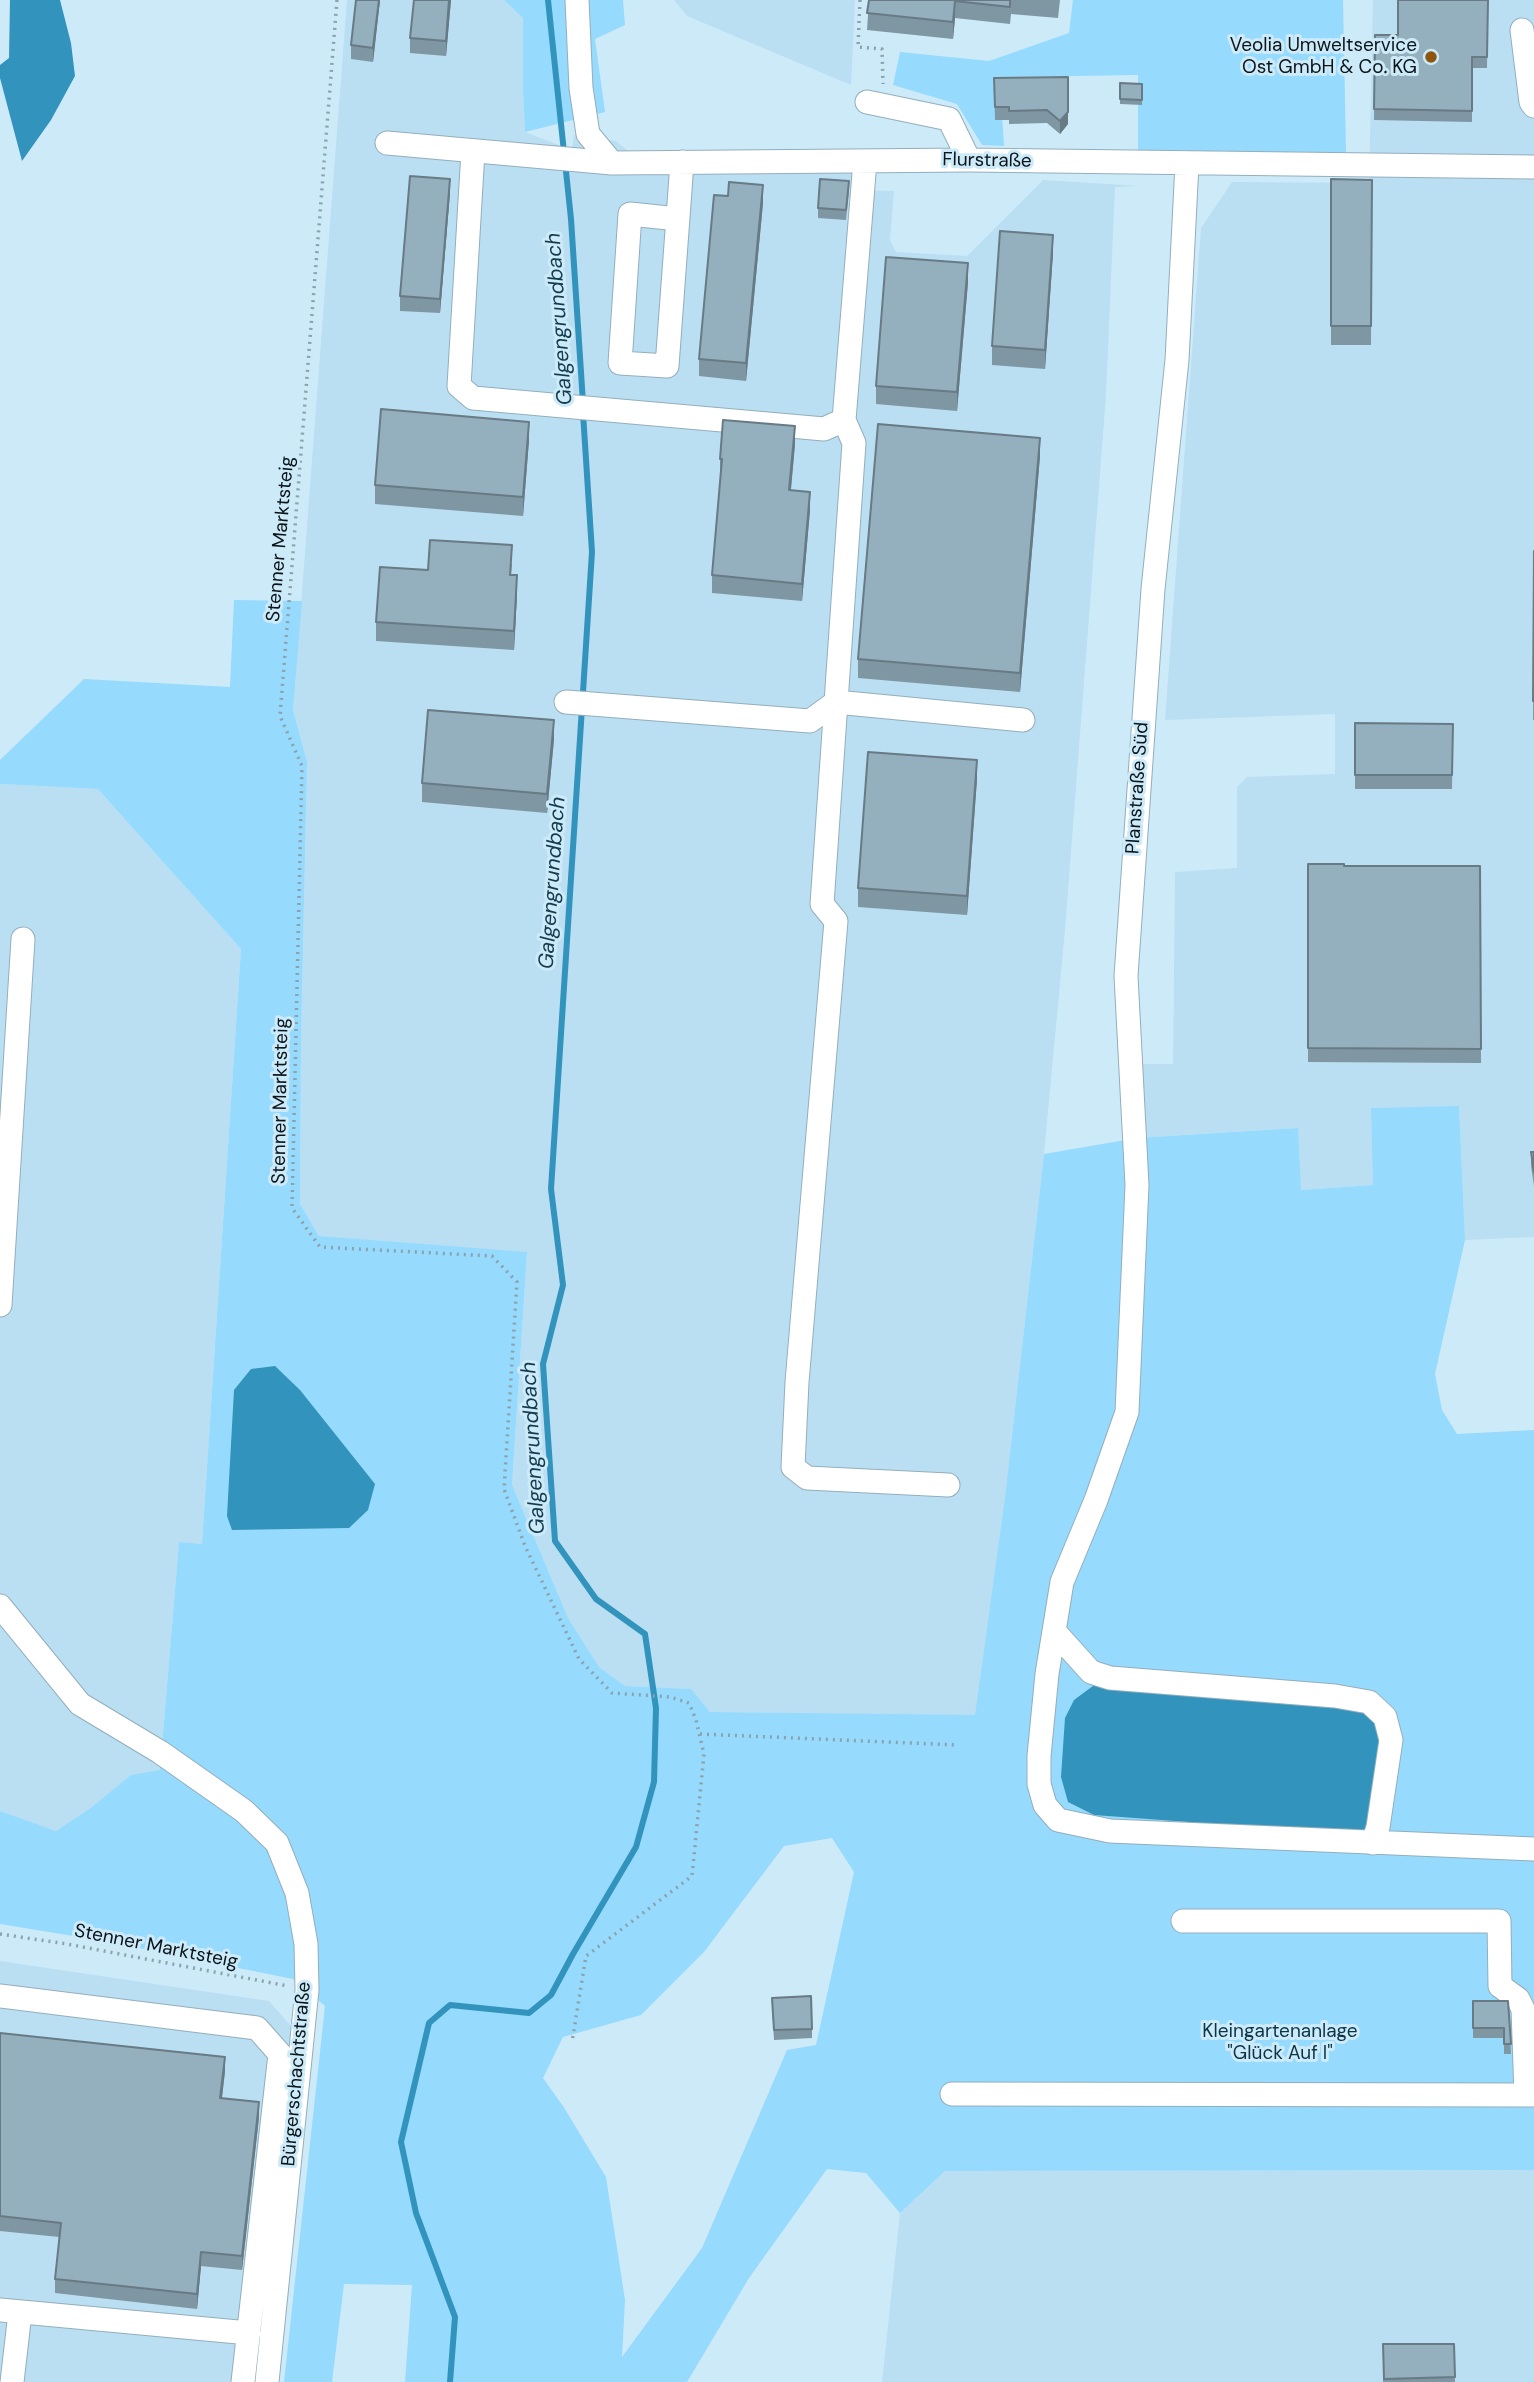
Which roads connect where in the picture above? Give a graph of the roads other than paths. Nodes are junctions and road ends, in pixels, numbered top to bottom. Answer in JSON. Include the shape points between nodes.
{"nodes":[{"id":1,"x":577,"y":0,"type":"edge"},
{"id":2,"x":1522,"y":30,"type":"dead end"},
{"id":3,"x":874,"y":103,"type":"road end"},
{"id":4,"x":1534,"y":106,"type":"edge"},
{"id":5,"x":387,"y":143,"type":"dead end"},
{"id":6,"x":473,"y":151,"type":"junction"},
{"id":7,"x":969,"y":160,"type":"junction"},
{"id":8,"x":865,"y":161,"type":"junction"},
{"id":9,"x":681,"y":162,"type":"junction"},
{"id":10,"x":612,"y":163,"type":"junction"},
{"id":11,"x":1186,"y":164,"type":"junction"},
{"id":12,"x":1534,"y":167,"type":"edge"},
{"id":13,"x":678,"y":219,"type":"junction"},
{"id":14,"x":844,"y":419,"type":"junction"},
{"id":15,"x":566,"y":702,"type":"dead end"},
{"id":16,"x":836,"y":702,"type":"junction"},
{"id":17,"x":1023,"y":720,"type":"dead end"},
{"id":18,"x":23,"y":939,"type":"dead end"},
{"id":19,"x":0,"y":1305,"type":"edge"},
{"id":20,"x":948,"y":1485,"type":"dead end"},
{"id":21,"x":0,"y":1606,"type":"edge"},
{"id":22,"x":1054,"y":1631,"type":"junction"},
{"id":23,"x":1373,"y":1843,"type":"junction"},
{"id":24,"x":1534,"y":1849,"type":"edge"},
{"id":25,"x":1183,"y":1921,"type":"dead end"},
{"id":26,"x":0,"y":1996,"type":"edge"},
{"id":27,"x":952,"y":2094,"type":"dead end"},
{"id":28,"x":1530,"y":2095,"type":"edge"},
{"id":29,"x":10,"y":2311,"type":"edge"},
{"id":30,"x":248,"y":2333,"type":"junction"},
{"id":31,"x":12,"y":2382,"type":"edge"},
{"id":32,"x":243,"y":2382,"type":"edge"},
{"id":33,"x":267,"y":2382,"type":"edge"}],
"edges":[{"from":1,"to":10,"type":"street","via":[[588,134]]},
{"from":2,"to":4,"type":"street"},
{"from":3,"to":7,"type":"street","via":[[949,119]]},
{"from":5,"to":6,"type":"street","name":"Flurstraße"},
{"from":6,"to":10,"type":"street","name":"Flurstraße"},
{"from":6,"to":14,"type":"street","via":[[459,386],[472,398],[824,429]]},
{"from":7,"to":8,"type":"street","name":"Flurstraße"},
{"from":7,"to":11,"type":"street","name":"Flurstraße"},
{"from":8,"to":9,"type":"street","name":"Flurstraße"},
{"from":8,"to":14,"type":"street"},
{"from":9,"to":10,"type":"street","name":"Flurstraße"},
{"from":9,"to":13,"type":"street"},
{"from":11,"to":12,"type":"street","name":"Flurstraße"},
{"from":11,"to":22,"type":"street","name":"Planstraße Süd","via":[[1177,360],[1152,601],[1126,976],[1137,1185],[1127,1412],[1062,1582]]},
{"from":13,"to":13,"type":"street","via":[[667,366],[620,363],[630,214]]},
{"from":14,"to":16,"type":"street","via":[[854,443]]},
{"from":15,"to":16,"type":"street","via":[[810,721]]},
{"from":16,"to":17,"type":"street"},
{"from":16,"to":20,"type":"street","via":[[822,904],[836,921],[793,1467],[807,1478]]},
{"from":18,"to":19,"type":"street"},
{"from":21,"to":33,"type":"street","name":"Bürgerschachtstraße","via":[[80,1704],[160,1752],[244,1811],[276,1843],[297,1893],[306,1944],[307,1990]]},
{"from":22,"to":23,"type":"street","via":[[1091,1672],[1110,1678],[1368,1702],[1385,1717],[1391,1740]]},
{"from":22,"to":23,"type":"street","name":"Planstraße Süd","via":[[1039,1784],[1045,1805],[1058,1820],[1110,1831]]},
{"from":23,"to":24,"type":"street"},
{"from":25,"to":28,"type":"street","via":[[1499,1921],[1500,1986],[1518,1999],[1523,2009]]},
{"from":26,"to":30,"type":"street","name":"Bürgerschachtstraße","via":[[257,2028],[279,2054]]},
{"from":27,"to":28,"type":"street"},
{"from":29,"to":30,"type":"street"},
{"from":29,"to":31,"type":"street"},
{"from":30,"to":32,"type":"street","name":"Bürgerschachtstraße"}]}
